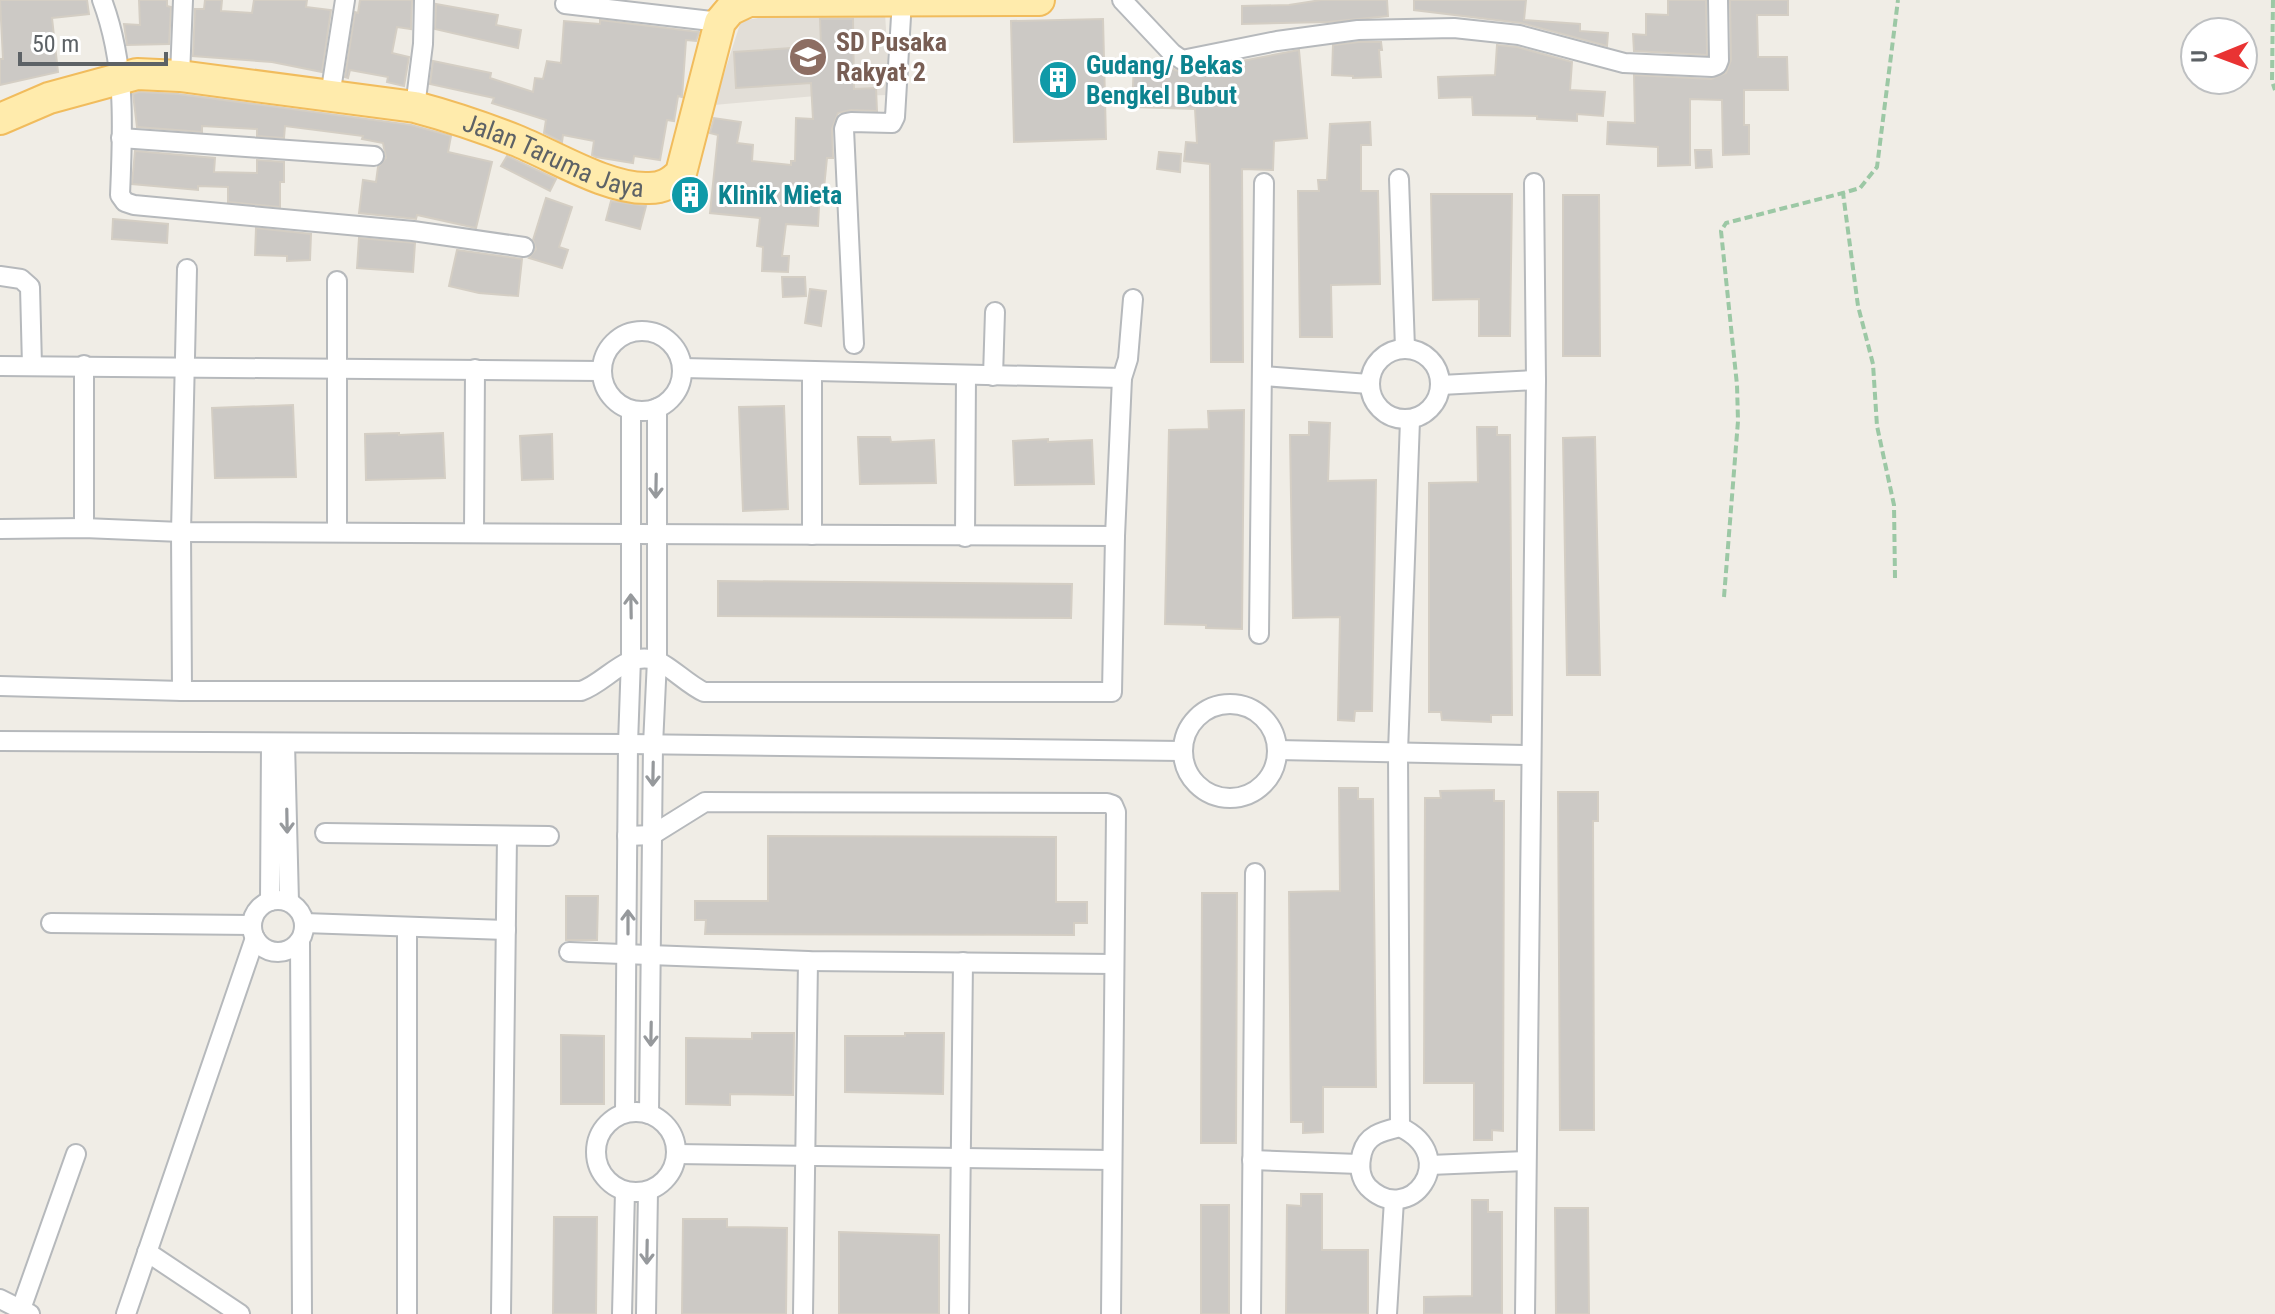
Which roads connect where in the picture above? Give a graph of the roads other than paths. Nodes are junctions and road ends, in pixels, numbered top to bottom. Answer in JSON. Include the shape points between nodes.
{"nodes":[{"id":1,"x":102,"y":0,"type":"edge"},
{"id":2,"x":183,"y":0,"type":"edge"},
{"id":3,"x":345,"y":0,"type":"edge"},
{"id":4,"x":424,"y":0,"type":"edge"},
{"id":5,"x":902,"y":0,"type":"edge"},
{"id":6,"x":1039,"y":0,"type":"edge"},
{"id":7,"x":1122,"y":0,"type":"edge"},
{"id":8,"x":1718,"y":0,"type":"edge"},
{"id":9,"x":565,"y":4,"type":"dead end"},
{"id":10,"x":720,"y":22,"type":"junction"},
{"id":11,"x":180,"y":76,"type":"junction"},
{"id":12,"x":121,"y":77,"type":"junction"},
{"id":13,"x":330,"y":96,"type":"junction"},
{"id":14,"x":415,"y":107,"type":"junction"},
{"id":15,"x":0,"y":119,"type":"edge"},
{"id":16,"x":121,"y":138,"type":"junction"},
{"id":17,"x":374,"y":156,"type":"dead end"},
{"id":18,"x":1399,"y":179,"type":"dead end"},
{"id":19,"x":1264,"y":183,"type":"dead end"},
{"id":20,"x":1534,"y":183,"type":"dead end"},
{"id":21,"x":524,"y":247,"type":"dead end"},
{"id":22,"x":187,"y":269,"type":"dead end"},
{"id":23,"x":0,"y":276,"type":"edge"},
{"id":24,"x":337,"y":281,"type":"dead end"},
{"id":25,"x":1133,"y":299,"type":"dead end"},
{"id":26,"x":995,"y":312,"type":"dead end"},
{"id":27,"x":854,"y":344,"type":"dead end"},
{"id":28,"x":1405,"y":348,"type":"junction"},
{"id":29,"x":84,"y":365,"type":"junction"},
{"id":30,"x":0,"y":366,"type":"edge"},
{"id":31,"x":32,"y":366,"type":"junction"},
{"id":32,"x":186,"y":368,"type":"junction"},
{"id":33,"x":682,"y":368,"type":"junction"},
{"id":34,"x":475,"y":369,"type":"junction"},
{"id":35,"x":336,"y":370,"type":"junction"},
{"id":36,"x":601,"y":371,"type":"junction"},
{"id":37,"x":812,"y":371,"type":"junction"},
{"id":38,"x":966,"y":375,"type":"junction"},
{"id":39,"x":993,"y":376,"type":"junction"},
{"id":40,"x":1262,"y":376,"type":"junction"},
{"id":41,"x":1122,"y":378,"type":"junction"},
{"id":42,"x":1536,"y":380,"type":"junction"},
{"id":43,"x":1369,"y":384,"type":"junction"},
{"id":44,"x":1441,"y":385,"type":"junction"},
{"id":45,"x":657,"y":408,"type":"junction"},
{"id":46,"x":631,"y":410,"type":"junction"},
{"id":47,"x":1410,"y":420,"type":"junction"},
{"id":48,"x":84,"y":528,"type":"junction"},
{"id":49,"x":0,"y":529,"type":"edge"},
{"id":50,"x":181,"y":532,"type":"junction"},
{"id":51,"x":337,"y":532,"type":"junction"},
{"id":52,"x":474,"y":532,"type":"junction"},
{"id":53,"x":630,"y":533,"type":"junction"},
{"id":54,"x":656,"y":534,"type":"junction"},
{"id":55,"x":812,"y":535,"type":"junction"},
{"id":56,"x":1115,"y":536,"type":"junction"},
{"id":57,"x":965,"y":537,"type":"junction"},
{"id":58,"x":1259,"y":634,"type":"dead end"},
{"id":59,"x":631,"y":658,"type":"junction"},
{"id":60,"x":657,"y":660,"type":"junction"},
{"id":61,"x":0,"y":686,"type":"edge"},
{"id":62,"x":182,"y":691,"type":"junction"},
{"id":63,"x":0,"y":741,"type":"edge"},
{"id":64,"x":278,"y":743,"type":"junction"},
{"id":65,"x":628,"y":744,"type":"junction"},
{"id":66,"x":653,"y":745,"type":"junction"},
{"id":67,"x":1277,"y":750,"type":"junction"},
{"id":68,"x":1182,"y":751,"type":"junction"},
{"id":69,"x":1398,"y":752,"type":"junction"},
{"id":70,"x":1530,"y":755,"type":"junction"},
{"id":71,"x":325,"y":833,"type":"dead end"},
{"id":72,"x":652,"y":835,"type":"junction"},
{"id":73,"x":507,"y":836,"type":"junction"},
{"id":74,"x":549,"y":836,"type":"dead end"},
{"id":75,"x":627,"y":836,"type":"junction"},
{"id":76,"x":1255,"y":873,"type":"dead end"},
{"id":77,"x":280,"y":901,"type":"junction"},
{"id":78,"x":51,"y":923,"type":"dead end"},
{"id":79,"x":407,"y":927,"type":"junction"},
{"id":80,"x":506,"y":930,"type":"junction"},
{"id":81,"x":254,"y":931,"type":"junction"},
{"id":82,"x":302,"y":932,"type":"junction"},
{"id":83,"x":569,"y":952,"type":"dead end"},
{"id":84,"x":628,"y":954,"type":"junction"},
{"id":85,"x":653,"y":955,"type":"junction"},
{"id":86,"x":808,"y":961,"type":"junction"},
{"id":87,"x":963,"y":962,"type":"junction"},
{"id":88,"x":1114,"y":964,"type":"junction"},
{"id":89,"x":625,"y":1112,"type":"junction"},
{"id":90,"x":649,"y":1114,"type":"junction"},
{"id":91,"x":1400,"y":1127,"type":"junction"},
{"id":92,"x":76,"y":1154,"type":"dead end"},
{"id":93,"x":676,"y":1154,"type":"junction"},
{"id":94,"x":805,"y":1156,"type":"junction"},
{"id":95,"x":960,"y":1158,"type":"junction"},
{"id":96,"x":1112,"y":1160,"type":"junction"},
{"id":97,"x":1252,"y":1160,"type":"junction"},
{"id":98,"x":1526,"y":1161,"type":"junction"},
{"id":99,"x":1359,"y":1164,"type":"junction"},
{"id":100,"x":1430,"y":1165,"type":"junction"},
{"id":101,"x":625,"y":1191,"type":"junction"},
{"id":102,"x":648,"y":1191,"type":"junction"},
{"id":103,"x":1394,"y":1200,"type":"junction"},
{"id":104,"x":147,"y":1252,"type":"junction"},
{"id":105,"x":0,"y":1299,"type":"edge"},
{"id":106,"x":26,"y":1311,"type":"edge"},
{"id":107,"x":126,"y":1314,"type":"edge"},
{"id":108,"x":240,"y":1314,"type":"edge"},
{"id":109,"x":302,"y":1314,"type":"edge"},
{"id":110,"x":407,"y":1314,"type":"edge"},
{"id":111,"x":501,"y":1314,"type":"edge"},
{"id":112,"x":622,"y":1314,"type":"edge"},
{"id":113,"x":646,"y":1314,"type":"edge"},
{"id":114,"x":803,"y":1314,"type":"edge"},
{"id":115,"x":959,"y":1314,"type":"edge"},
{"id":116,"x":1111,"y":1314,"type":"edge"},
{"id":117,"x":1251,"y":1314,"type":"edge"},
{"id":118,"x":1387,"y":1314,"type":"edge"},
{"id":119,"x":1525,"y":1314,"type":"edge"}],
"edges":[{"from":1,"to":12,"type":"street"},
{"from":2,"to":11,"type":"street"},
{"from":3,"to":13,"type":"street"},
{"from":4,"to":14,"type":"street"},
{"from":5,"to":6,"type":"main road"},
{"from":5,"to":10,"type":"main road","via":[[749,1]]},
{"from":5,"to":27,"type":"street","via":[[892,123],[851,122],[844,129]]},
{"from":7,"to":8,"type":"street","via":[[1182,60],[1358,30],[1454,28],[1519,35],[1624,63],[1712,67],[1719,60]]},
{"from":9,"to":10,"type":"street"},
{"from":10,"to":14,"type":"main road","name":"Jalan Taruma Jaya","via":[[681,173],[670,184],[648,189],[587,173],[517,141]]},
{"from":11,"to":12,"type":"main road","name":"Jalan Taruma Jaya"},
{"from":11,"to":13,"type":"main road","name":"Jalan Taruma Jaya"},
{"from":12,"to":15,"type":"main road","name":"Jalan Taruma Jaya"},
{"from":12,"to":16,"type":"street"},
{"from":13,"to":14,"type":"main road","name":"Jalan Taruma Jaya"},
{"from":16,"to":17,"type":"street"},
{"from":16,"to":21,"type":"street","via":[[120,195],[134,205],[413,231]]},
{"from":18,"to":28,"type":"street"},
{"from":19,"to":40,"type":"street"},
{"from":20,"to":42,"type":"street"},
{"from":22,"to":32,"type":"street"},
{"from":23,"to":31,"type":"street","via":[[21,279],[30,287]]},
{"from":24,"to":35,"type":"street"},
{"from":25,"to":41,"type":"street"},
{"from":26,"to":39,"type":"street"},
{"from":28,"to":43,"type":"street","via":[[1388,353],[1374,366]]},
{"from":28,"to":44,"type":"street","via":[[1430,360]]},
{"from":29,"to":31,"type":"street"},
{"from":29,"to":32,"type":"street"},
{"from":29,"to":48,"type":"street"},
{"from":30,"to":31,"type":"street"},
{"from":32,"to":35,"type":"street"},
{"from":32,"to":50,"type":"street"},
{"from":33,"to":36,"type":"street","via":[[677,351],[665,338],[640,331],[616,340],[605,353]]},
{"from":33,"to":37,"type":"street"},
{"from":33,"to":45,"type":"street","via":[[680,385]]},
{"from":34,"to":35,"type":"street"},
{"from":34,"to":36,"type":"street"},
{"from":34,"to":52,"type":"street"},
{"from":35,"to":51,"type":"street"},
{"from":36,"to":46,"type":"street","via":[[615,402]]},
{"from":37,"to":38,"type":"street"},
{"from":37,"to":55,"type":"street"},
{"from":38,"to":39,"type":"street"},
{"from":38,"to":57,"type":"street"},
{"from":39,"to":41,"type":"street"},
{"from":40,"to":43,"type":"street"},
{"from":40,"to":58,"type":"street"},
{"from":41,"to":56,"type":"street"},
{"from":42,"to":44,"type":"street"},
{"from":42,"to":70,"type":"street"},
{"from":43,"to":47,"type":"street","via":[[1375,403],[1390,416]]},
{"from":44,"to":47,"type":"street","via":[[1437,401]]},
{"from":45,"to":46,"type":"street"},
{"from":45,"to":54,"type":"street","one_way":true},
{"from":46,"to":53,"type":"street"},
{"from":47,"to":69,"type":"street"},
{"from":48,"to":49,"type":"street"},
{"from":48,"to":50,"type":"street"},
{"from":50,"to":51,"type":"street"},
{"from":50,"to":62,"type":"street"},
{"from":51,"to":52,"type":"street"},
{"from":52,"to":53,"type":"street"},
{"from":53,"to":54,"type":"street"},
{"from":59,"to":53,"type":"street","one_way":true},
{"from":54,"to":55,"type":"street"},
{"from":54,"to":60,"type":"street"},
{"from":55,"to":57,"type":"street"},
{"from":56,"to":57,"type":"street"},
{"from":56,"to":60,"type":"street","via":[[1112,692],[704,692]]},
{"from":59,"to":60,"type":"street"},
{"from":59,"to":62,"type":"street","via":[[581,691]]},
{"from":59,"to":65,"type":"street"},
{"from":60,"to":66,"type":"street"},
{"from":61,"to":62,"type":"street"},
{"from":63,"to":64,"type":"street"},
{"from":64,"to":65,"type":"street"},
{"from":64,"to":77,"type":"street"},
{"from":65,"to":66,"type":"street"},
{"from":65,"to":75,"type":"street"},
{"from":66,"to":68,"type":"street"},
{"from":66,"to":72,"type":"street","one_way":true},
{"from":67,"to":68,"type":"street","via":[[1271,726],[1253,709],[1229,703],[1206,709],[1189,727]]},
{"from":67,"to":68,"type":"street","via":[[1271,774],[1254,792],[1230,799],[1206,792],[1189,775]]},
{"from":67,"to":69,"type":"street"},
{"from":69,"to":70,"type":"street"},
{"from":69,"to":91,"type":"street"},
{"from":70,"to":98,"type":"street"},
{"from":71,"to":73,"type":"street"},
{"from":72,"to":75,"type":"street"},
{"from":72,"to":85,"type":"street"},
{"from":72,"to":88,"type":"street","via":[[705,802],[1107,803],[1116,812]]},
{"from":73,"to":74,"type":"street"},
{"from":73,"to":80,"type":"street"},
{"from":84,"to":75,"type":"street","one_way":true},
{"from":76,"to":97,"type":"street"},
{"from":77,"to":81,"type":"street","via":[[256,912]]},
{"from":77,"to":82,"type":"street","via":[[296,907]]},
{"from":78,"to":81,"type":"street"},
{"from":79,"to":80,"type":"street"},
{"from":79,"to":82,"type":"street"},
{"from":79,"to":110,"type":"street"},
{"from":80,"to":111,"type":"street"},
{"from":81,"to":82,"type":"street","via":[[260,945],[276,952],[286,952]]},
{"from":81,"to":104,"type":"street"},
{"from":82,"to":109,"type":"street"},
{"from":83,"to":84,"type":"street"},
{"from":84,"to":85,"type":"street"},
{"from":84,"to":89,"type":"street"},
{"from":85,"to":86,"type":"street"},
{"from":85,"to":90,"type":"street","one_way":true},
{"from":86,"to":87,"type":"street"},
{"from":86,"to":94,"type":"street"},
{"from":87,"to":88,"type":"street"},
{"from":87,"to":95,"type":"street"},
{"from":88,"to":96,"type":"street"},
{"from":89,"to":90,"type":"street"},
{"from":89,"to":101,"type":"street","via":[[607,1123],[596,1141],[596,1162],[606,1181]]},
{"from":90,"to":93,"type":"street","via":[[664,1122]]},
{"from":91,"to":99,"type":"street","via":[[1377,1133],[1364,1146]]},
{"from":91,"to":100,"type":"street","via":[[1426,1146]]},
{"from":92,"to":106,"type":"street"},
{"from":93,"to":94,"type":"street"},
{"from":93,"to":102,"type":"street","via":[[672,1170]]},
{"from":94,"to":95,"type":"street"},
{"from":94,"to":114,"type":"street"},
{"from":95,"to":96,"type":"street"},
{"from":95,"to":115,"type":"street"},
{"from":96,"to":116,"type":"street"},
{"from":97,"to":99,"type":"street"},
{"from":97,"to":117,"type":"street"},
{"from":98,"to":100,"type":"street"},
{"from":98,"to":119,"type":"street"},
{"from":99,"to":103,"type":"street","via":[[1364,1182],[1376,1195]]},
{"from":100,"to":103,"type":"street","via":[[1425,1182],[1412,1195]]},
{"from":101,"to":102,"type":"street"},
{"from":101,"to":112,"type":"street"},
{"from":102,"to":113,"type":"street","one_way":true},
{"from":103,"to":118,"type":"street"},
{"from":104,"to":107,"type":"street"},
{"from":104,"to":108,"type":"street"},
{"from":105,"to":106,"type":"street"}]}
